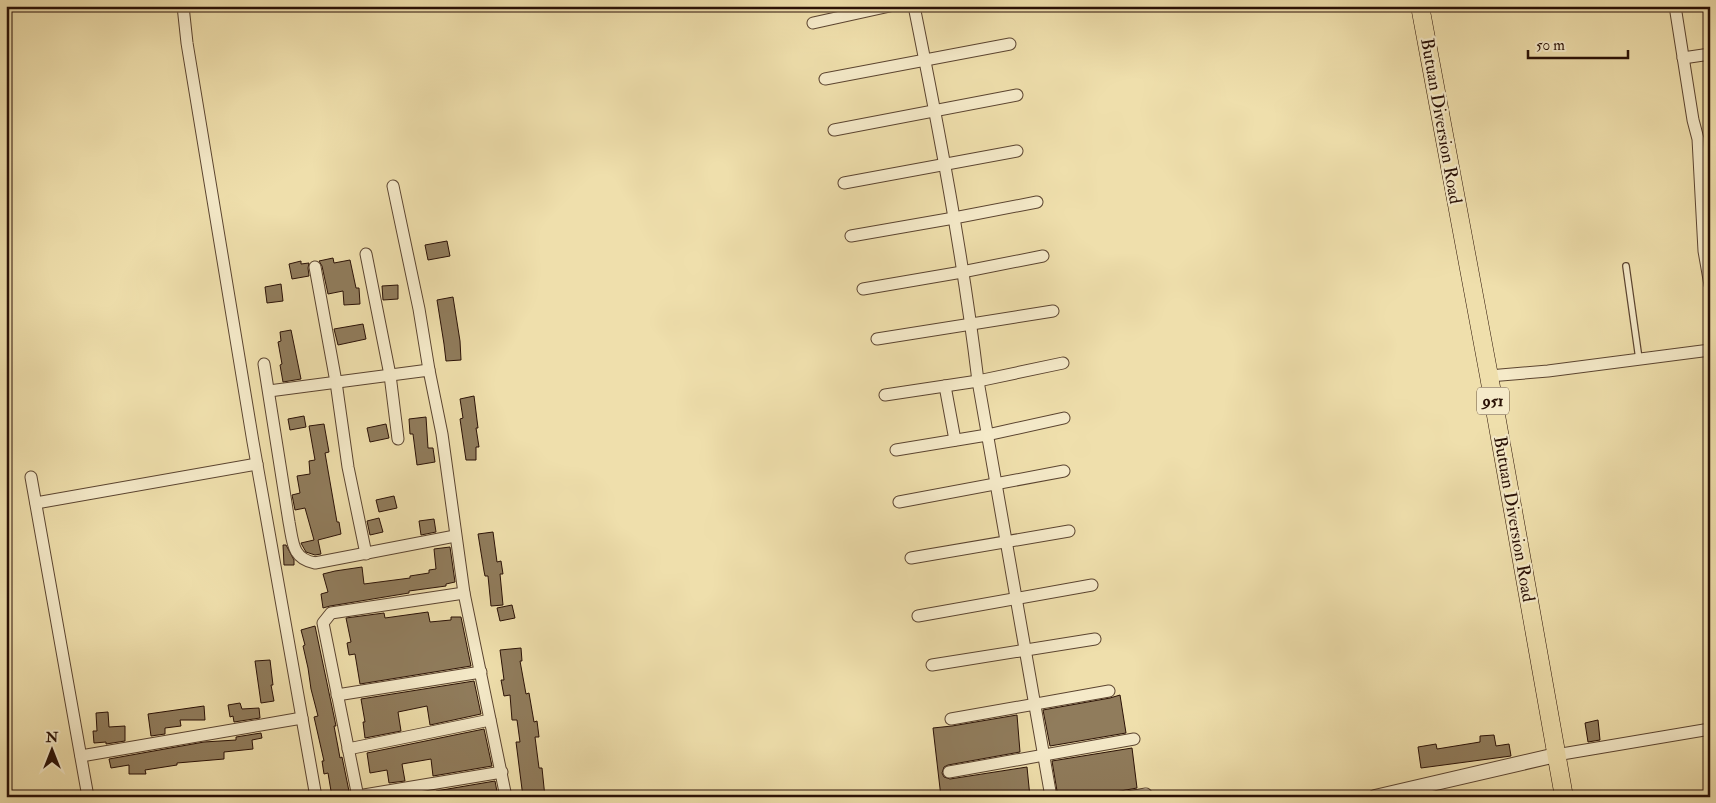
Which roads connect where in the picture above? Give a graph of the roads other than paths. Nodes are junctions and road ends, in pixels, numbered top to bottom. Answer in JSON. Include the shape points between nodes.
{"nodes":[{"id":1,"x":183,"y":6,"type":"edge"},
{"id":2,"x":890,"y":6,"type":"edge"},
{"id":3,"x":914,"y":6,"type":"edge"},
{"id":4,"x":1420,"y":6,"type":"edge"},
{"id":5,"x":1676,"y":6,"type":"edge"},
{"id":6,"x":813,"y":22,"type":"dead end"},
{"id":7,"x":1010,"y":44,"type":"dead end"},
{"id":8,"x":1710,"y":54,"type":"edge"},
{"id":9,"x":1683,"y":58,"type":"junction"},
{"id":10,"x":925,"y":60,"type":"junction"},
{"id":11,"x":825,"y":79,"type":"dead end"},
{"id":12,"x":1017,"y":95,"type":"dead end"},
{"id":13,"x":935,"y":111,"type":"junction"},
{"id":14,"x":834,"y":130,"type":"dead end"},
{"id":15,"x":1017,"y":150,"type":"dead end"},
{"id":16,"x":1705,"y":157,"type":"edge"},
{"id":17,"x":944,"y":165,"type":"junction"},
{"id":18,"x":844,"y":183,"type":"dead end"},
{"id":19,"x":393,"y":186,"type":"dead end"},
{"id":20,"x":1037,"y":202,"type":"dead end"},
{"id":21,"x":954,"y":218,"type":"junction"},
{"id":22,"x":850,"y":236,"type":"dead end"},
{"id":23,"x":366,"y":254,"type":"dead end"},
{"id":24,"x":1043,"y":256,"type":"dead end"},
{"id":25,"x":1626,"y":266,"type":"dead end"},
{"id":26,"x":315,"y":267,"type":"dead end"},
{"id":27,"x":962,"y":272,"type":"junction"},
{"id":28,"x":1710,"y":285,"type":"edge"},
{"id":29,"x":863,"y":289,"type":"dead end"},
{"id":30,"x":1053,"y":311,"type":"dead end"},
{"id":31,"x":971,"y":324,"type":"junction"},
{"id":32,"x":877,"y":338,"type":"dead end"},
{"id":33,"x":1710,"y":350,"type":"edge"},
{"id":34,"x":1639,"y":359,"type":"junction"},
{"id":35,"x":1063,"y":363,"type":"dead end"},
{"id":36,"x":264,"y":364,"type":"dead end"},
{"id":37,"x":429,"y":370,"type":"junction"},
{"id":38,"x":390,"y":375,"type":"junction"},
{"id":39,"x":1489,"y":376,"type":"junction"},
{"id":40,"x":978,"y":381,"type":"junction"},
{"id":41,"x":336,"y":382,"type":"junction"},
{"id":42,"x":945,"y":386,"type":"junction"},
{"id":43,"x":269,"y":390,"type":"junction"},
{"id":44,"x":885,"y":395,"type":"dead end"},
{"id":45,"x":1064,"y":418,"type":"dead end"},
{"id":46,"x":988,"y":435,"type":"junction"},
{"id":47,"x":398,"y":440,"type":"dead end"},
{"id":48,"x":955,"y":440,"type":"junction"},
{"id":49,"x":896,"y":450,"type":"dead end"},
{"id":50,"x":257,"y":464,"type":"junction"},
{"id":51,"x":1064,"y":471,"type":"dead end"},
{"id":52,"x":31,"y":477,"type":"dead end"},
{"id":53,"x":995,"y":485,"type":"junction"},
{"id":54,"x":899,"y":502,"type":"dead end"},
{"id":55,"x":36,"y":503,"type":"junction"},
{"id":56,"x":1069,"y":531,"type":"dead end"},
{"id":57,"x":455,"y":536,"type":"junction"},
{"id":58,"x":1006,"y":543,"type":"junction"},
{"id":59,"x":366,"y":554,"type":"junction"},
{"id":60,"x":910,"y":558,"type":"dead end"},
{"id":61,"x":1092,"y":585,"type":"dead end"},
{"id":62,"x":464,"y":593,"type":"junction"},
{"id":63,"x":1016,"y":599,"type":"junction"},
{"id":64,"x":918,"y":616,"type":"dead end"},
{"id":65,"x":1095,"y":639,"type":"dead end"},
{"id":66,"x":1026,"y":651,"type":"junction"},
{"id":67,"x":932,"y":665,"type":"dead end"},
{"id":68,"x":481,"y":672,"type":"junction"},
{"id":69,"x":1109,"y":691,"type":"dead end"},
{"id":70,"x":337,"y":695,"type":"junction"},
{"id":71,"x":1036,"y":704,"type":"junction"},
{"id":72,"x":302,"y":718,"type":"junction"},
{"id":73,"x":951,"y":719,"type":"dead end"},
{"id":74,"x":490,"y":720,"type":"junction"},
{"id":75,"x":1710,"y":729,"type":"edge"},
{"id":76,"x":1134,"y":739,"type":"dead end"},
{"id":77,"x":348,"y":749,"type":"junction"},
{"id":78,"x":81,"y":756,"type":"junction"},
{"id":79,"x":1045,"y":756,"type":"junction"},
{"id":80,"x":1556,"y":756,"type":"junction"},
{"id":81,"x":502,"y":772,"type":"junction"},
{"id":82,"x":949,"y":772,"type":"dead end"},
{"id":83,"x":1146,"y":794,"type":"dead end"},
{"id":84,"x":358,"y":796,"type":"edge"},
{"id":85,"x":88,"y":797,"type":"edge"},
{"id":86,"x":316,"y":797,"type":"edge"},
{"id":87,"x":506,"y":797,"type":"edge"},
{"id":88,"x":1051,"y":797,"type":"edge"},
{"id":89,"x":1128,"y":797,"type":"edge"},
{"id":90,"x":1375,"y":797,"type":"edge"},
{"id":91,"x":1564,"y":797,"type":"edge"}],
"edges":[{"from":1,"to":50,"type":"street","via":[[188,53]]},
{"from":2,"to":6,"type":"street"},
{"from":3,"to":10,"type":"street"},
{"from":4,"to":39,"type":"main road","name":"Butuan Diversion Road","number":"951"},
{"from":5,"to":9,"type":"street"},
{"from":7,"to":10,"type":"street"},
{"from":8,"to":9,"type":"street"},
{"from":9,"to":16,"type":"street"},
{"from":10,"to":11,"type":"street"},
{"from":10,"to":13,"type":"street"},
{"from":12,"to":13,"type":"street"},
{"from":13,"to":14,"type":"street"},
{"from":13,"to":17,"type":"street"},
{"from":15,"to":17,"type":"street"},
{"from":16,"to":28,"type":"street","via":[[1704,251]]},
{"from":17,"to":18,"type":"street"},
{"from":17,"to":21,"type":"street"},
{"from":19,"to":37,"type":"street","via":[[420,310]]},
{"from":20,"to":21,"type":"street"},
{"from":21,"to":22,"type":"street"},
{"from":21,"to":27,"type":"street"},
{"from":23,"to":38,"type":"street"},
{"from":24,"to":27,"type":"street"},
{"from":25,"to":34,"type":"lane"},
{"from":26,"to":41,"type":"street"},
{"from":27,"to":29,"type":"street"},
{"from":27,"to":31,"type":"street"},
{"from":30,"to":31,"type":"street"},
{"from":31,"to":32,"type":"street"},
{"from":31,"to":40,"type":"street"},
{"from":33,"to":34,"type":"street"},
{"from":34,"to":39,"type":"street"},
{"from":35,"to":40,"type":"street"},
{"from":36,"to":43,"type":"street"},
{"from":37,"to":38,"type":"street"},
{"from":37,"to":57,"type":"street","via":[[442,434]]},
{"from":38,"to":41,"type":"street"},
{"from":38,"to":47,"type":"street"},
{"from":39,"to":80,"type":"main road","name":"Butuan Diversion Road","number":"951"},
{"from":40,"to":42,"type":"street"},
{"from":40,"to":46,"type":"street"},
{"from":41,"to":43,"type":"street"},
{"from":41,"to":59,"type":"street","via":[[348,468]]},
{"from":42,"to":44,"type":"street"},
{"from":42,"to":48,"type":"street"},
{"from":43,"to":59,"type":"street","via":[[289,522],[300,558],[315,563]]},
{"from":45,"to":46,"type":"street"},
{"from":46,"to":48,"type":"street"},
{"from":46,"to":53,"type":"street"},
{"from":48,"to":49,"type":"street"},
{"from":50,"to":55,"type":"street"},
{"from":50,"to":72,"type":"street"},
{"from":51,"to":53,"type":"street"},
{"from":52,"to":55,"type":"street"},
{"from":53,"to":54,"type":"street"},
{"from":53,"to":58,"type":"street"},
{"from":55,"to":78,"type":"street"},
{"from":56,"to":58,"type":"street"},
{"from":57,"to":59,"type":"street"},
{"from":57,"to":62,"type":"street"},
{"from":58,"to":60,"type":"street"},
{"from":58,"to":63,"type":"street"},
{"from":61,"to":63,"type":"street"},
{"from":62,"to":68,"type":"street"},
{"from":62,"to":70,"type":"street","via":[[331,613],[323,624]]},
{"from":63,"to":64,"type":"street"},
{"from":63,"to":66,"type":"street"},
{"from":65,"to":66,"type":"street"},
{"from":66,"to":67,"type":"street"},
{"from":66,"to":71,"type":"street"},
{"from":68,"to":70,"type":"street"},
{"from":68,"to":74,"type":"street"},
{"from":69,"to":71,"type":"street"},
{"from":70,"to":77,"type":"street"},
{"from":71,"to":73,"type":"street"},
{"from":71,"to":79,"type":"street"},
{"from":72,"to":78,"type":"street"},
{"from":72,"to":86,"type":"street"},
{"from":74,"to":77,"type":"street"},
{"from":74,"to":81,"type":"street"},
{"from":75,"to":80,"type":"street"},
{"from":76,"to":79,"type":"street"},
{"from":77,"to":84,"type":"street"},
{"from":78,"to":85,"type":"street"},
{"from":79,"to":82,"type":"street"},
{"from":79,"to":88,"type":"street"},
{"from":80,"to":90,"type":"street"},
{"from":80,"to":91,"type":"main road","name":"Butuan Diversion Road","number":"951"},
{"from":81,"to":84,"type":"street"},
{"from":81,"to":87,"type":"street"},
{"from":83,"to":89,"type":"street"}]}
